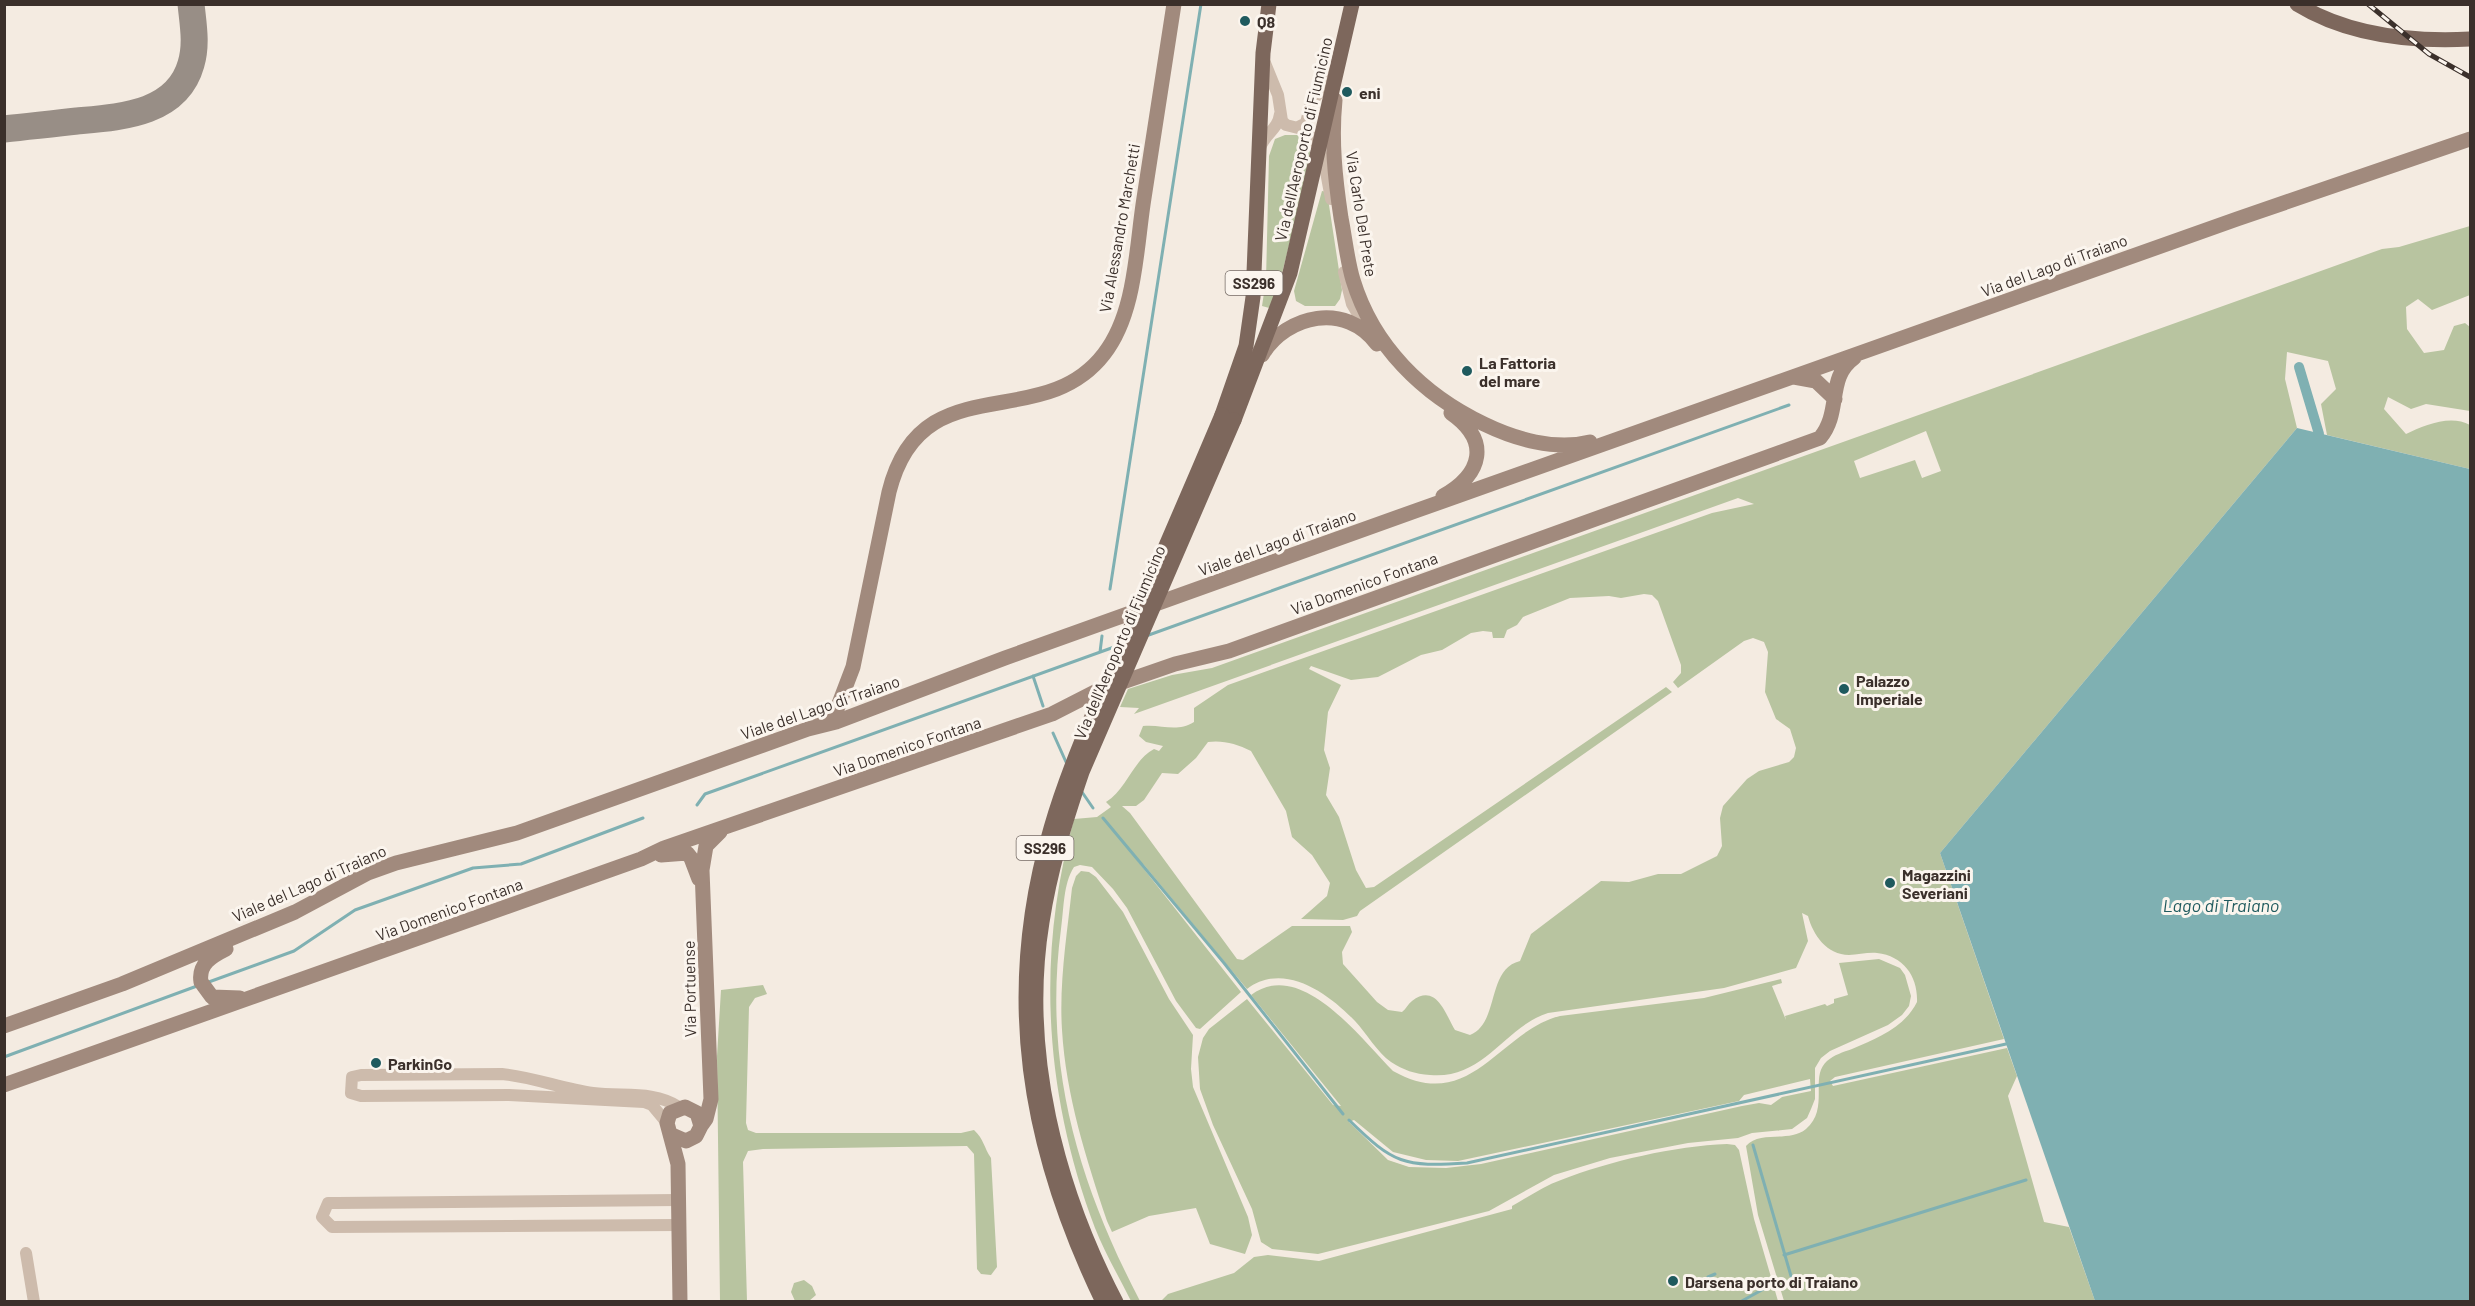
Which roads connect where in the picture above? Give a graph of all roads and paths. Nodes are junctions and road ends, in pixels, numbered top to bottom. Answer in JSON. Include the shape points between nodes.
{"nodes":[{"id":1,"x":1174,"y":4,"type":"edge"},
{"id":2,"x":1269,"y":4,"type":"edge"},
{"id":3,"x":1352,"y":4,"type":"edge"},
{"id":4,"x":2297,"y":4,"type":"edge"},
{"id":5,"x":2314,"y":4,"type":"edge"},
{"id":6,"x":2391,"y":36,"type":"junction"},
{"id":7,"x":2470,"y":39,"type":"edge"},
{"id":8,"x":1263,"y":53,"type":"junction"},
{"id":9,"x":1341,"y":56,"type":"junction"},
{"id":10,"x":1280,"y":114,"type":"junction"},
{"id":11,"x":1298,"y":127,"type":"junction"},
{"id":12,"x":2470,"y":139,"type":"edge"},
{"id":13,"x":1259,"y":149,"type":"junction"},
{"id":14,"x":1319,"y":153,"type":"junction"},
{"id":15,"x":1374,"y":340,"type":"junction"},
{"id":16,"x":1858,"y":354,"type":"junction"},
{"id":17,"x":1257,"y":366,"type":"junction"},
{"id":18,"x":1794,"y":377,"type":"junction"},
{"id":19,"x":1835,"y":399,"type":"junction"},
{"id":20,"x":1228,"y":418,"type":"junction"},
{"id":21,"x":1651,"y":428,"type":"joint"},
{"id":22,"x":1504,"y":433,"type":"junction"},
{"id":23,"x":1631,"y":434,"type":"junction"},
{"id":24,"x":1479,"y":455,"type":"junction"},
{"id":25,"x":1418,"y":510,"type":"junction"},
{"id":26,"x":808,"y":729,"type":"junction"},
{"id":27,"x":724,"y":829,"type":"junction"},
{"id":28,"x":641,"y":860,"type":"junction"},
{"id":29,"x":704,"y":894,"type":"junction"},
{"id":30,"x":295,"y":912,"type":"junction"},
{"id":31,"x":283,"y":987,"type":"junction"},
{"id":32,"x":4,"y":1026,"type":"edge"},
{"id":33,"x":709,"y":1084,"type":"junction"},
{"id":34,"x":4,"y":1085,"type":"edge"},
{"id":35,"x":685,"y":1108,"type":"junction"},
{"id":36,"x":701,"y":1126,"type":"junction"},
{"id":37,"x":668,"y":1128,"type":"junction"},
{"id":38,"x":686,"y":1141,"type":"junction"},
{"id":39,"x":678,"y":1164,"type":"junction"},
{"id":40,"x":680,"y":1200,"type":"junction"},
{"id":41,"x":679,"y":1225,"type":"junction"},
{"id":42,"x":26,"y":1253,"type":"dead end"},
{"id":43,"x":34,"y":1302,"type":"edge"},
{"id":44,"x":680,"y":1302,"type":"edge"},
{"id":45,"x":1103,"y":1302,"type":"edge"},
{"id":46,"x":1116,"y":1302,"type":"edge"}],
"edges":[{"from":1,"to":26,"type":"street","name":"Via Alessandro Marchetti","via":[[1130,287],[1116,336],[1092,368],[1068,384],[1040,395],[953,413],[935,421],[913,440],[891,483],[860,644],[848,686],[835,712]]},
{"from":2,"to":8,"type":"main road","name":"Via dell'Aeroporto di Fiumicino"},
{"from":3,"to":9,"type":"main road","name":"Via dell'Aeroporto di Fiumicino"},
{"from":4,"to":6,"type":"main road","via":[[2322,19]]},
{"from":5,"to":6,"type":"street","via":[[2355,26]]},
{"from":6,"to":7,"type":"main road"},
{"from":8,"to":10,"type":"street","via":[[1278,95]]},
{"from":8,"to":13,"type":"main road","name":"Via dell'Aeroporto di Fiumicino"},
{"from":9,"to":11,"type":"street","via":[[1333,75],[1311,103],[1306,123]]},
{"from":9,"to":14,"type":"main road","name":"Via dell'Aeroporto di Fiumicino"},
{"from":9,"to":22,"type":"street","name":"Via Carlo Del Prete","via":[[1333,117],[1334,173],[1347,254],[1360,301],[1387,346],[1419,382],[1463,413]]},
{"from":10,"to":11,"type":"street","via":[[1286,125]]},
{"from":10,"to":13,"type":"street","via":[[1277,127]]},
{"from":11,"to":14,"type":"street","via":[[1312,136]]},
{"from":12,"to":16,"type":"street","name":"Via del Lago di Traiano"},
{"from":13,"to":20,"type":"main road","name":"Via dell'Aeroporto di Fiumicino","number":"SS296","via":[[1251,322]]},
{"from":14,"to":15,"type":"street","name":"Via Carlo Del Prete","via":[[1328,177],[1350,296]]},
{"from":14,"to":17,"type":"main road","name":"Via dell'Aeroporto di Fiumicino","number":"SS296","via":[[1290,273]]},
{"from":15,"to":17,"type":"street","via":[[1351,323],[1312,318],[1281,332],[1268,344]]},
{"from":15,"to":24,"type":"street","name":"Via Carlo Del Prete","via":[[1415,388],[1460,420],[1478,446]]},
{"from":16,"to":18,"type":"street","name":"Via del Lago di Traiano"},
{"from":16,"to":19,"type":"street","via":[[1840,372]]},
{"from":17,"to":20,"type":"main road","name":"Via dell'Aeroporto di Fiumicino","number":"SS296"},
{"from":18,"to":19,"type":"street","via":[[1816,381]]},
{"from":18,"to":21,"type":"street","name":"Via del Lago di Traiano"},
{"from":19,"to":27,"type":"street","name":"Via Domenico Fontana","via":[[1833,418],[1820,438],[1229,651],[1175,664],[1097,691],[1052,714]]},
{"from":20,"to":45,"type":"main road","name":"Via dell'Aeroporto di Fiumicino","number":"SS296","bridge":true,"via":[[1071,768],[1037,878],[1029,934],[1026,1027],[1036,1112],[1062,1209]]},
{"from":20,"to":46,"type":"main road","name":"Via dell'Aeroporto di Fiumicino","number":"SS296","bridge":true,"via":[[1082,772],[1062,828],[1041,924],[1037,1020],[1041,1078],[1049,1119],[1076,1215]]},
{"from":21,"to":23,"type":"street","name":"Viale del Lago di Traiano"},
{"from":22,"to":23,"type":"street","name":"Via Carlo Del Prete","via":[[1567,445]]},
{"from":22,"to":24,"type":"street","via":[[1489,439]]},
{"from":23,"to":25,"type":"street","name":"Viale del Lago di Traiano"},
{"from":24,"to":25,"type":"street","via":[[1464,481]]},
{"from":25,"to":26,"type":"street","name":"Viale del Lago di Traiano","via":[[857,715]]},
{"from":26,"to":30,"type":"street","name":"Viale del Lago di Traiano","via":[[516,833],[396,863]]},
{"from":27,"to":28,"type":"street","name":"Via Domenico Fontana","via":[[664,848]]},
{"from":27,"to":29,"type":"street","name":"Via Portuense","via":[[706,846]]},
{"from":28,"to":29,"type":"street","name":"Via Portuense","via":[[687,853]]},
{"from":28,"to":31,"type":"street","name":"Via Domenico Fontana"},
{"from":29,"to":33,"type":"street","name":"Via Portuense"},
{"from":30,"to":31,"type":"street","via":[[213,956],[204,965],[202,982],[212,997],[234,999]]},
{"from":30,"to":32,"type":"street","name":"Viale del Lago di Traiano","via":[[122,984]]},
{"from":31,"to":34,"type":"street","name":"Via Domenico Fontana"},
{"from":33,"to":35,"type":"street","via":[[699,1101]]},
{"from":33,"to":36,"type":"street","name":"Via Portuense","via":[[709,1111]]},
{"from":35,"to":36,"type":"street","via":[[697,1113]]},
{"from":35,"to":37,"type":"street","via":[[670,1113]]},
{"from":35,"to":37,"type":"street","via":[[662,1098],[593,1093],[502,1074],[361,1075],[352,1077],[350,1085],[351,1093],[361,1096],[517,1095],[644,1102],[652,1105]]},
{"from":36,"to":38,"type":"street","via":[[696,1136]]},
{"from":37,"to":38,"type":"street"},
{"from":37,"to":39,"type":"street"},
{"from":38,"to":39,"type":"street"},
{"from":39,"to":40,"type":"street"},
{"from":40,"to":41,"type":"street"},
{"from":40,"to":41,"type":"street","via":[[328,1203],[322,1217],[332,1227]]},
{"from":41,"to":44,"type":"street"},
{"from":42,"to":43,"type":"street"}]}
